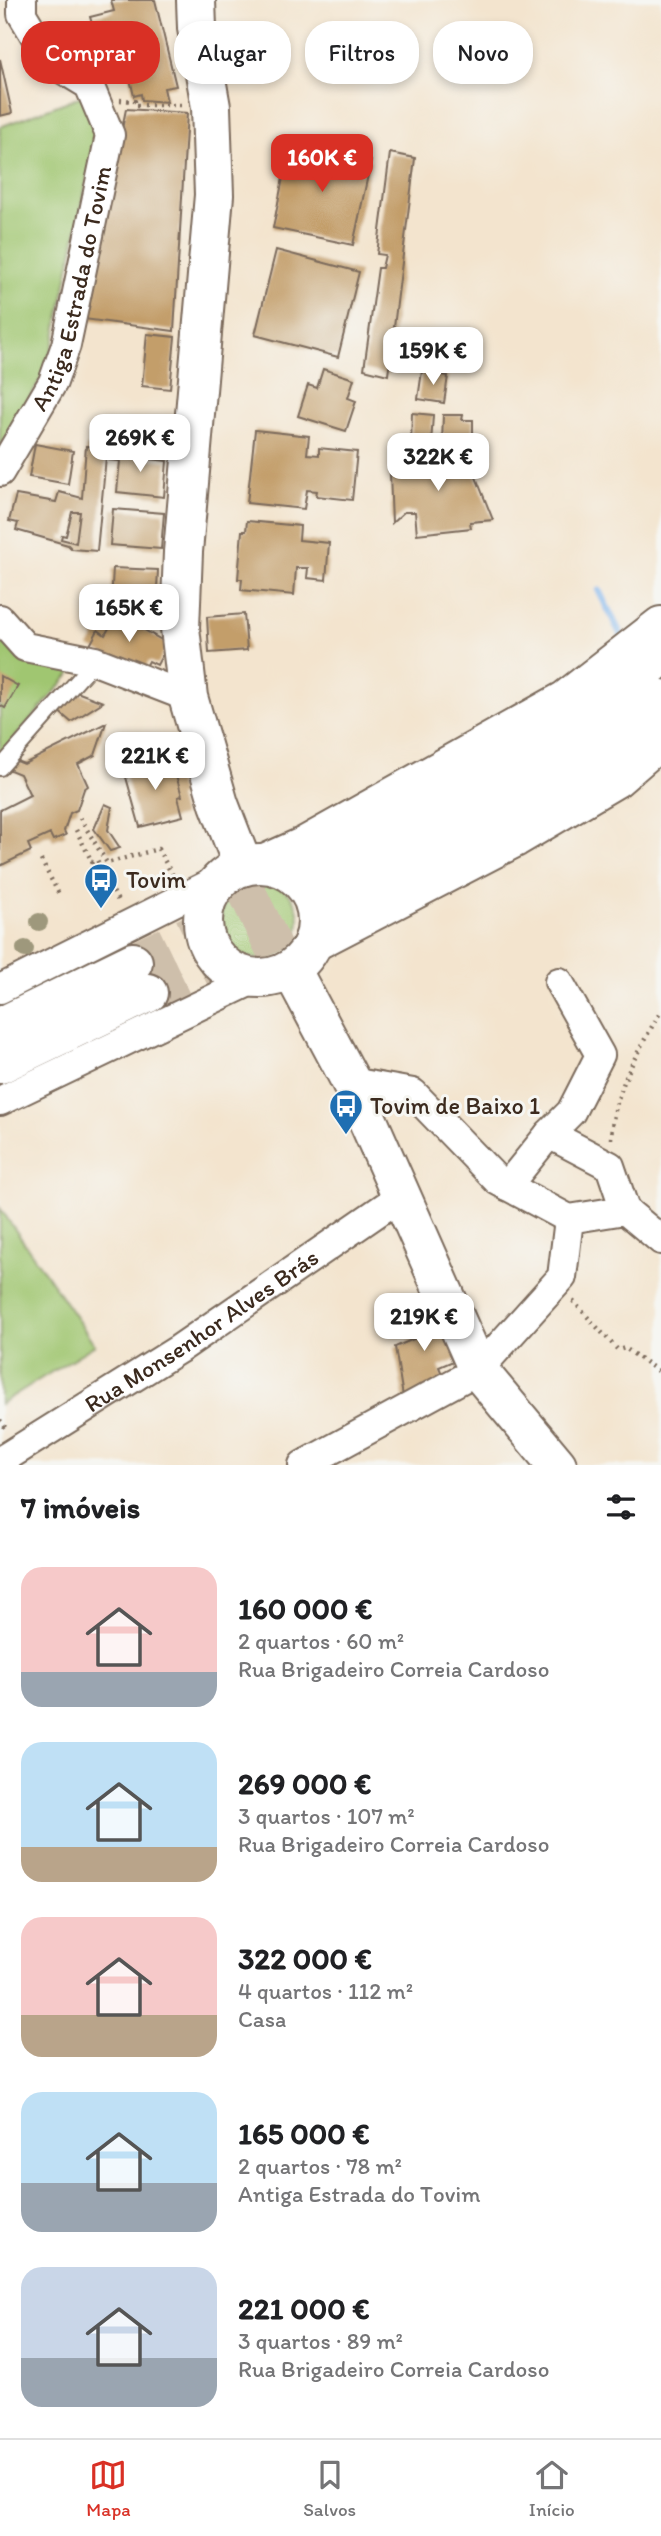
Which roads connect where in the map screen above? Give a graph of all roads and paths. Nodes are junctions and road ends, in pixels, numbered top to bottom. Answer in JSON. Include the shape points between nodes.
{"nodes":[{"id":1,"x":22,"y":0,"type":"edge"},
{"id":2,"x":196,"y":0,"type":"edge"},
{"id":3,"x":95,"y":98,"type":"junction"},
{"id":4,"x":211,"y":107,"type":"junction"},
{"id":5,"x":0,"y":472,"type":"edge"},
{"id":6,"x":0,"y":619,"type":"edge"},
{"id":7,"x":661,"y":626,"type":"edge"},
{"id":8,"x":661,"y":656,"type":"edge"},
{"id":9,"x":95,"y":661,"type":"junction"},
{"id":10,"x":188,"y":697,"type":"junction"},
{"id":11,"x":661,"y":699,"type":"edge"},
{"id":12,"x":661,"y":739,"type":"edge"},
{"id":13,"x":0,"y":768,"type":"edge"},
{"id":14,"x":80,"y":818,"type":"dead end"},
{"id":15,"x":76,"y":830,"type":"dead end"},
{"id":16,"x":41,"y":860,"type":"dead end"},
{"id":17,"x":243,"y":870,"type":"junction"},
{"id":18,"x":60,"y":897,"type":"dead end"},
{"id":19,"x":185,"y":897,"type":"junction"},
{"id":20,"x":137,"y":960,"type":"junction"},
{"id":21,"x":287,"y":963,"type":"junction"},
{"id":22,"x":559,"y":982,"type":"dead end"},
{"id":23,"x":0,"y":989,"type":"edge"},
{"id":24,"x":661,"y":1011,"type":"edge"},
{"id":25,"x":0,"y":1027,"type":"edge"},
{"id":26,"x":0,"y":1064,"type":"edge"},
{"id":27,"x":351,"y":1082,"type":"junction"},
{"id":28,"x":0,"y":1101,"type":"edge"},
{"id":29,"x":549,"y":1134,"type":"junction"},
{"id":30,"x":610,"y":1166,"type":"junction"},
{"id":31,"x":507,"y":1186,"type":"junction"},
{"id":32,"x":401,"y":1196,"type":"junction"},
{"id":33,"x":625,"y":1210,"type":"junction"},
{"id":34,"x":569,"y":1219,"type":"junction"},
{"id":35,"x":661,"y":1240,"type":"edge"},
{"id":36,"x":562,"y":1277,"type":"junction"},
{"id":37,"x":478,"y":1370,"type":"junction"},
{"id":38,"x":661,"y":1373,"type":"edge"},
{"id":39,"x":0,"y":1461,"type":"edge"},
{"id":40,"x":303,"y":1465,"type":"edge"},
{"id":41,"x":557,"y":1465,"type":"edge"}],
"edges":[{"from":1,"to":3,"type":"street","via":[[22,13],[51,62],[89,85]]},
{"from":2,"to":4,"type":"main road"},
{"from":3,"to":4,"type":"path","via":[[135,101],[135,105]]},
{"from":3,"to":5,"type":"street","name":"Antiga Estrada do Tovim","via":[[110,135],[66,345],[53,382]]},
{"from":4,"to":10,"type":"main road","via":[[214,195],[180,628]]},
{"from":6,"to":9,"type":"street","via":[[25,647]]},
{"from":7,"to":17,"type":"main road","via":[[566,700],[354,819]]},
{"from":8,"to":11,"type":"main road","via":[[586,720],[334,884],[500,816],[604,749]]},
{"from":9,"to":10,"type":"street"},
{"from":9,"to":13,"type":"lane"},
{"from":10,"to":17,"type":"main road"},
{"from":12,"to":21,"type":"main road","via":[[616,778]]},
{"from":14,"to":19,"type":"path","via":[[107,863],[158,849]]},
{"from":15,"to":20,"type":"path","via":[[92,862],[97,860]]},
{"from":16,"to":18,"type":"path"},
{"from":17,"to":19,"type":"street"},
{"from":17,"to":21,"type":"main road","via":[[299,878],[310,892],[317,925]]},
{"from":17,"to":21,"type":"main road","via":[[209,895],[203,913],[207,940],[222,964],[239,974]]},
{"from":19,"to":20,"type":"street"},
{"from":20,"to":23,"type":"street"},
{"from":20,"to":25,"type":"main road"},
{"from":20,"to":26,"type":"main road"},
{"from":21,"to":27,"type":"main road"},
{"from":21,"to":28,"type":"street"},
{"from":22,"to":29,"type":"street","via":[[600,1055],[571,1112]]},
{"from":24,"to":30,"type":"path","via":[[632,1062],[612,1118]]},
{"from":27,"to":31,"type":"street","via":[[413,1093]]},
{"from":27,"to":32,"type":"main road"},
{"from":29,"to":30,"type":"street"},
{"from":29,"to":31,"type":"street"},
{"from":30,"to":33,"type":"street"},
{"from":31,"to":34,"type":"street"},
{"from":32,"to":37,"type":"main road"},
{"from":32,"to":39,"type":"street","name":"Rua Monsenhor Alves Brás","via":[[179,1349]]},
{"from":33,"to":34,"type":"street"},
{"from":33,"to":35,"type":"street"},
{"from":34,"to":36,"type":"street"},
{"from":36,"to":37,"type":"street"},
{"from":36,"to":38,"type":"path","via":[[574,1303],[618,1350],[625,1348]]},
{"from":37,"to":40,"type":"street"},
{"from":37,"to":41,"type":"main road"}]}
